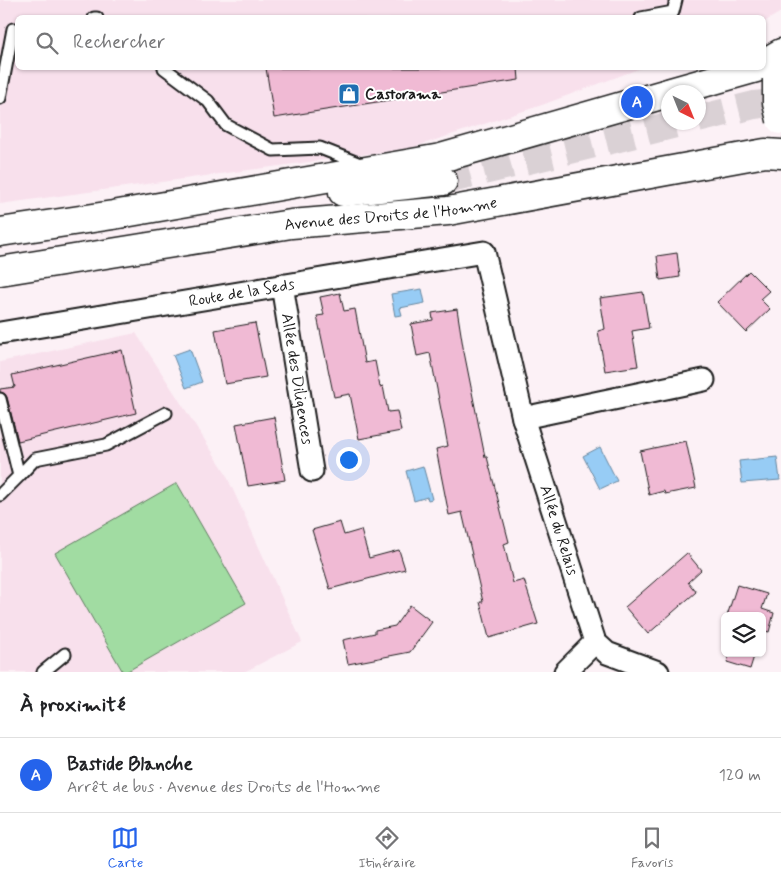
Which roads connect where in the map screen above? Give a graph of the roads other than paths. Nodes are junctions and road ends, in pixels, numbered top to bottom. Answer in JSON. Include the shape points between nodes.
{"nodes":[{"id":1,"x":676,"y":0,"type":"edge"},
{"id":2,"x":657,"y":15,"type":"edge"},
{"id":3,"x":15,"y":29,"type":"edge"},
{"id":4,"x":772,"y":66,"type":"edge"},
{"id":5,"x":167,"y":70,"type":"edge"},
{"id":6,"x":757,"y":70,"type":"edge"},
{"id":7,"x":700,"y":85,"type":"edge"},
{"id":8,"x":661,"y":96,"type":"edge"},
{"id":9,"x":0,"y":98,"type":"edge"},
{"id":10,"x":781,"y":120,"type":"edge"},
{"id":11,"x":781,"y":154,"type":"edge"},
{"id":12,"x":374,"y":170,"type":"junction"},
{"id":13,"x":113,"y":216,"type":"junction"},
{"id":14,"x":0,"y":232,"type":"edge"},
{"id":15,"x":119,"y":251,"type":"junction"},
{"id":16,"x":484,"y":252,"type":"joint"},
{"id":17,"x":0,"y":271,"type":"edge"},
{"id":18,"x":282,"y":285,"type":"junction"},
{"id":19,"x":0,"y":333,"type":"edge"},
{"id":20,"x":704,"y":380,"type":"dead end"},
{"id":21,"x":0,"y":399,"type":"edge"},
{"id":22,"x":166,"y":414,"type":"dead end"},
{"id":23,"x":523,"y":418,"type":"junction"},
{"id":24,"x":312,"y":471,"type":"dead end"},
{"id":25,"x":19,"y":476,"type":"junction"},
{"id":26,"x":0,"y":495,"type":"edge"},
{"id":27,"x":595,"y":642,"type":"junction"},
{"id":28,"x":65,"y":654,"type":"dead end"},
{"id":29,"x":43,"y":672,"type":"edge"},
{"id":30,"x":565,"y":672,"type":"edge"},
{"id":31,"x":658,"y":672,"type":"edge"}],
"edges":[{"from":1,"to":2,"type":"lane","via":[[673,12]]},
{"from":3,"to":9,"type":"lane"},
{"from":4,"to":10,"type":"main road","bridge":true},
{"from":5,"to":12,"type":"lane","via":[[208,101],[226,125],[273,150],[320,148]]},
{"from":6,"to":7,"type":"main road"},
{"from":8,"to":12,"type":"main road","via":[[441,158]]},
{"from":11,"to":15,"type":"main road","name":"Avenue des Droits de l'Homme","via":[[765,153],[448,211],[291,224]]},
{"from":12,"to":13,"type":"main road"},
{"from":13,"to":14,"type":"main road"},
{"from":13,"to":15,"type":"main road","via":[[443,182]]},
{"from":15,"to":17,"type":"main road","name":"Avenue des Droits de l'Homme"},
{"from":16,"to":18,"type":"street","name":"Route de la Seds"},
{"from":16,"to":23,"type":"street","name":"Allée du Relais"},
{"from":18,"to":19,"type":"street","name":"Route de la Seds"},
{"from":18,"to":24,"type":"street","name":"Allée des Diligences"},
{"from":20,"to":23,"type":"street"},
{"from":21,"to":25,"type":"lane"},
{"from":22,"to":25,"type":"lane","via":[[106,445],[34,459]]},
{"from":23,"to":27,"type":"street","name":"Allée du Relais"},
{"from":25,"to":26,"type":"lane"},
{"from":27,"to":30,"type":"street"},
{"from":27,"to":31,"type":"street","via":[[607,653]]},
{"from":28,"to":29,"type":"lane"}]}
